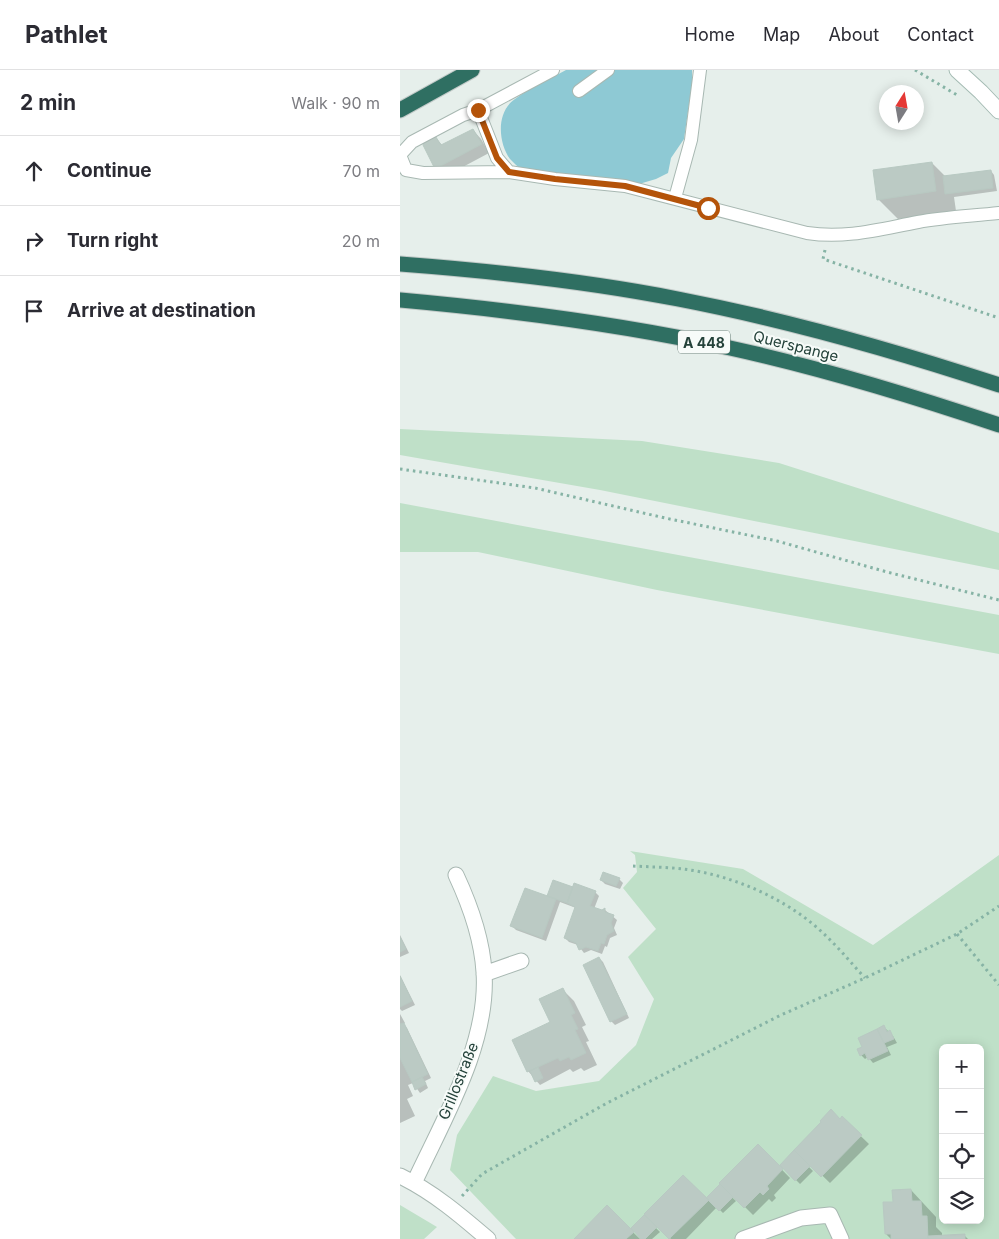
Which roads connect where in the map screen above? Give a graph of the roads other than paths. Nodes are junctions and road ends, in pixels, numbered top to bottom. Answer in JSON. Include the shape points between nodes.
{"nodes":[{"id":1,"x":472,"y":70,"type":"edge"},
{"id":2,"x":553,"y":70,"type":"edge"},
{"id":3,"x":608,"y":70,"type":"edge"},
{"id":4,"x":700,"y":70,"type":"edge"},
{"id":5,"x":956,"y":70,"type":"edge"},
{"id":6,"x":579,"y":91,"type":"dead end"},
{"id":7,"x":400,"y":110,"type":"edge"},
{"id":8,"x":478,"y":110,"type":"junction"},
{"id":9,"x":999,"y":110,"type":"edge"},
{"id":10,"x":509,"y":172,"type":"junction"},
{"id":11,"x":675,"y":198,"type":"junction"},
{"id":12,"x":999,"y":213,"type":"edge"},
{"id":13,"x":400,"y":264,"type":"edge"},
{"id":14,"x":400,"y":300,"type":"edge"},
{"id":15,"x":999,"y":385,"type":"edge"},
{"id":16,"x":999,"y":424,"type":"edge"},
{"id":17,"x":456,"y":874,"type":"dead end"},
{"id":18,"x":522,"y":961,"type":"dead end"},
{"id":19,"x":484,"y":974,"type":"junction"},
{"id":20,"x":400,"y":1176,"type":"edge"},
{"id":21,"x":414,"y":1183,"type":"junction"},
{"id":22,"x":488,"y":1239,"type":"edge"},
{"id":23,"x":743,"y":1239,"type":"edge"},
{"id":24,"x":842,"y":1239,"type":"edge"}],
"edges":[{"from":1,"to":7,"type":"highway"},
{"from":2,"to":8,"type":"lane"},
{"from":3,"to":6,"type":"lane"},
{"from":4,"to":11,"type":"lane","via":[[691,140]]},
{"from":5,"to":9,"type":"street"},
{"from":8,"to":10,"type":"lane","via":[[497,158]]},
{"from":8,"to":10,"type":"lane","via":[[412,142],[400,155],[406,170],[442,174]]},
{"from":10,"to":11,"type":"lane","via":[[625,186]]},
{"from":11,"to":12,"type":"lane","via":[[827,236]]},
{"from":13,"to":15,"type":"highway","name":"Querspange","number":"A 448","via":[[571,281],[678,299],[836,335]]},
{"from":14,"to":16,"type":"highway","name":"Querspange","number":"A 448","via":[[570,319],[730,348],[861,381]]},
{"from":17,"to":19,"type":"street","name":"Grillostraße","via":[[475,924]]},
{"from":18,"to":19,"type":"street"},
{"from":19,"to":21,"type":"street","name":"Grillostraße","via":[[483,1008],[472,1051],[462,1080]]},
{"from":20,"to":21,"type":"street"},
{"from":21,"to":22,"type":"street","via":[[452,1208]]},
{"from":23,"to":24,"type":"street","via":[[801,1218],[830,1215]]}]}
